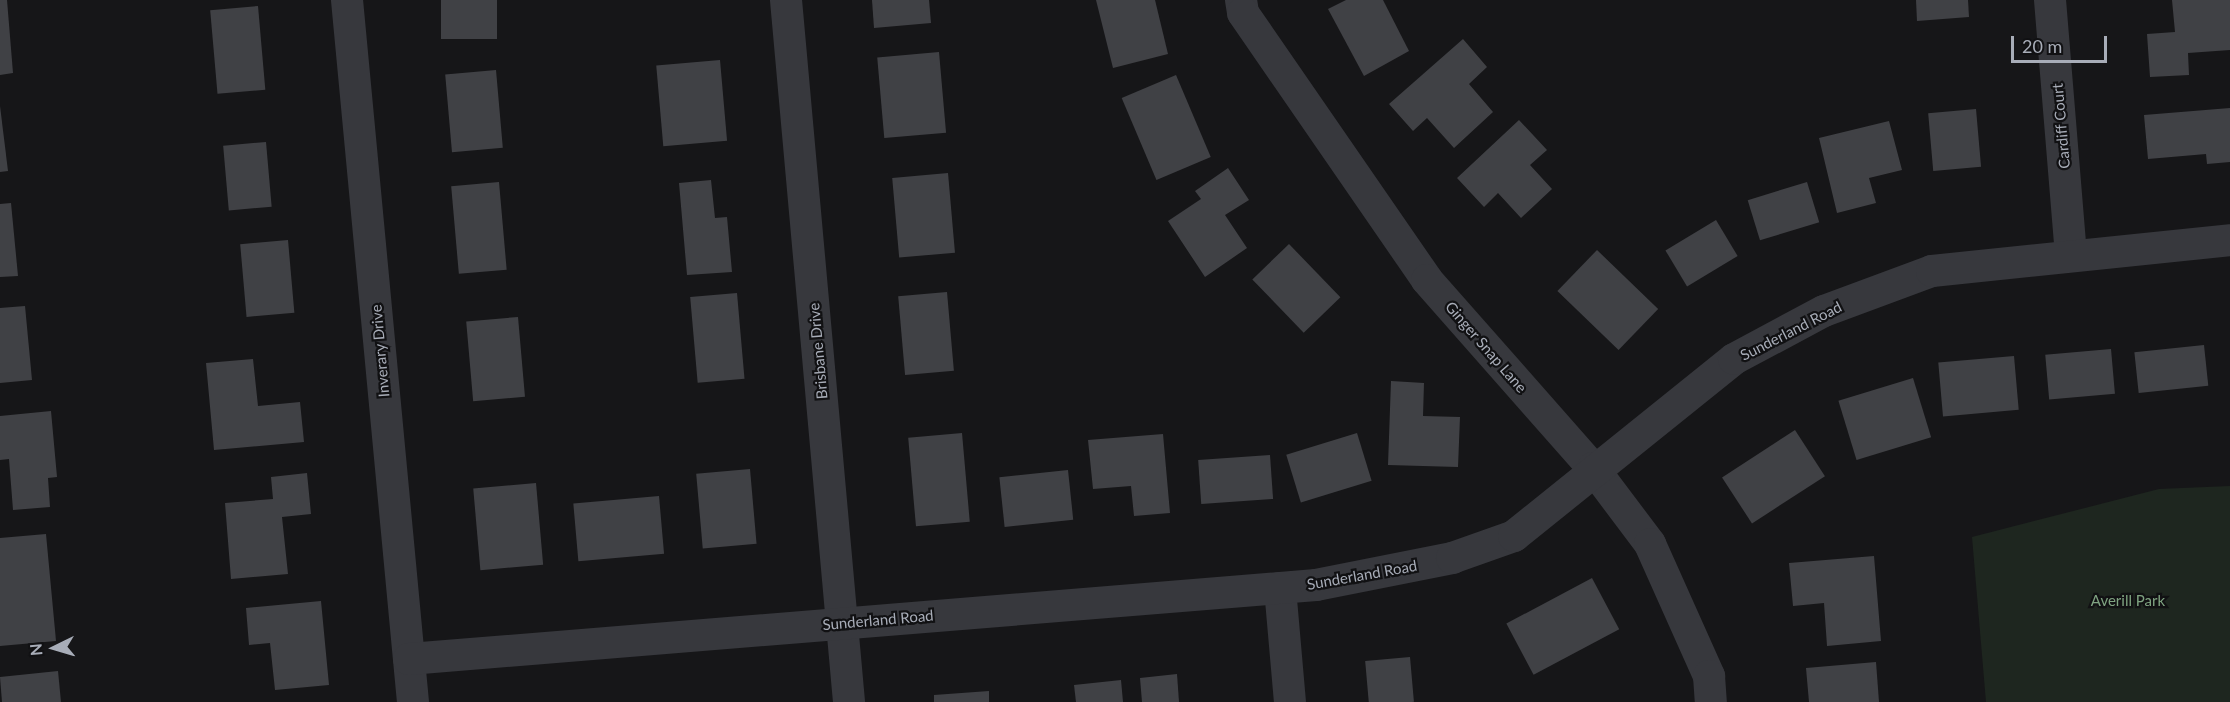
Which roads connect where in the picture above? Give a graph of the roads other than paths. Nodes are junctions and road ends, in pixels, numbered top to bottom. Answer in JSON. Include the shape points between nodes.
{"nodes":[{"id":1,"x":347,"y":0,"type":"edge"},
{"id":2,"x":786,"y":0,"type":"edge"},
{"id":3,"x":1241,"y":0,"type":"edge"},
{"id":4,"x":2050,"y":0,"type":"edge"},
{"id":5,"x":2230,"y":240,"type":"edge"},
{"id":6,"x":2071,"y":253,"type":"junction"},
{"id":7,"x":1593,"y":468,"type":"junction"},
{"id":8,"x":1280,"y":588,"type":"junction"},
{"id":9,"x":843,"y":623,"type":"junction"},
{"id":10,"x":408,"y":659,"type":"junction"},
{"id":11,"x":413,"y":702,"type":"edge"},
{"id":12,"x":849,"y":702,"type":"edge"},
{"id":13,"x":1290,"y":702,"type":"edge"},
{"id":14,"x":1711,"y":702,"type":"edge"}],
"edges":[{"from":1,"to":10,"type":"street","name":"Inverary Drive"},
{"from":2,"to":9,"type":"street","name":"Brisbane Drive"},
{"from":3,"to":7,"type":"street","name":"Ginger Snap Lane","via":[[1243,13],[1427,280]]},
{"from":4,"to":6,"type":"street","name":"Cardiff Court"},
{"from":5,"to":6,"type":"street","name":"Sunderland Road"},
{"from":6,"to":7,"type":"street","name":"Sunderland Road","via":[[1932,271],[1824,311],[1734,359]]},
{"from":7,"to":8,"type":"street","name":"Sunderland Road","via":[[1514,536],[1452,558]]},
{"from":7,"to":14,"type":"street","name":"Ginger Snap Lane","via":[[1650,544],[1709,676]]},
{"from":8,"to":9,"type":"street","name":"Sunderland Road"},
{"from":8,"to":13,"type":"street"},
{"from":9,"to":10,"type":"street","name":"Sunderland Road"},
{"from":9,"to":12,"type":"street","name":"Brisbane Drive"},
{"from":10,"to":11,"type":"street","name":"Inverary Drive"}]}
